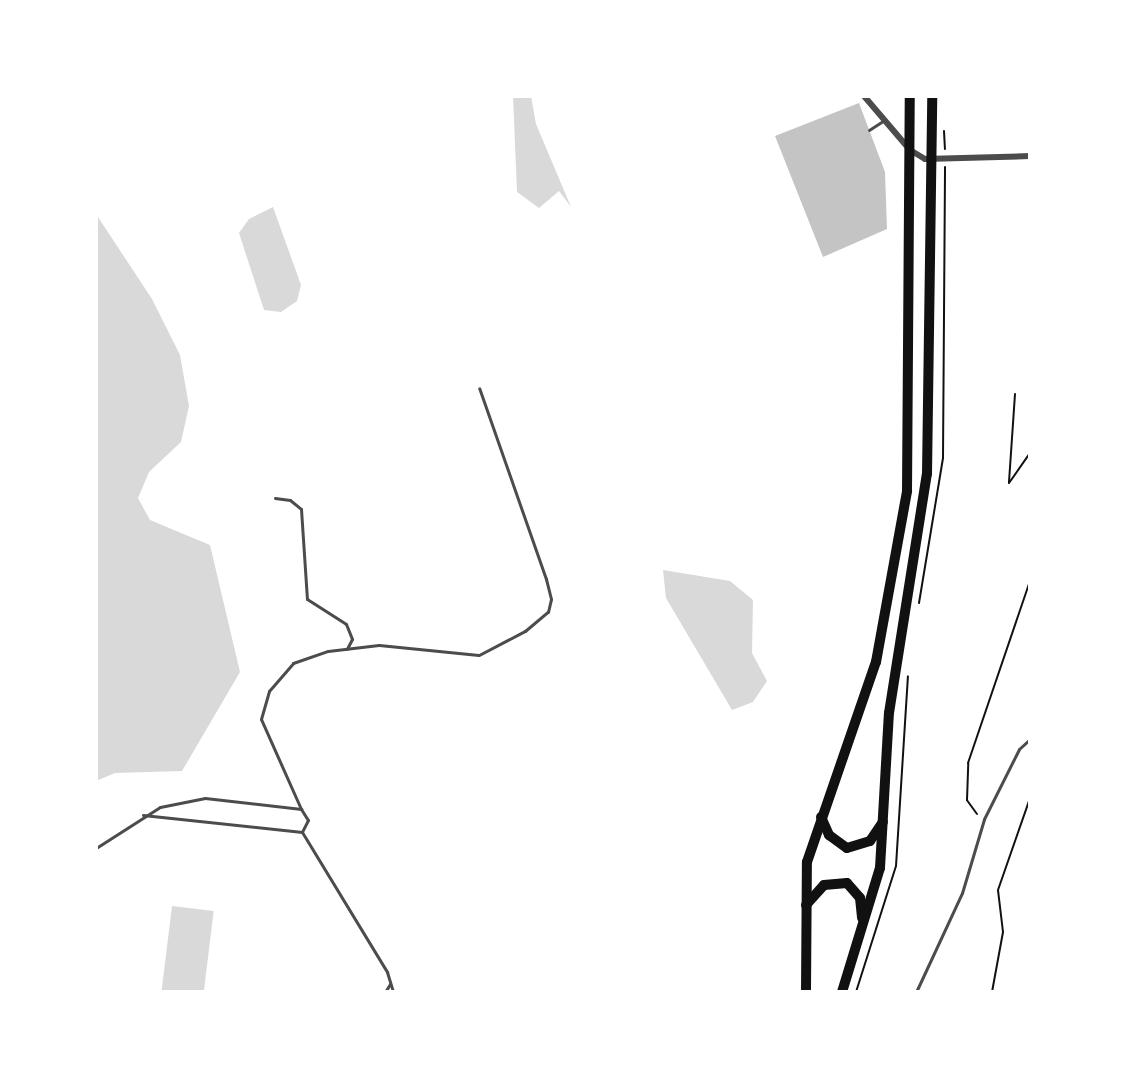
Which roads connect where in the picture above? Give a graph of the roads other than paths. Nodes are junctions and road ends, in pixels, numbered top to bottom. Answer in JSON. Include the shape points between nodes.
{"nodes":[{"id":1,"x":864,"y":96,"type":"edge"},
{"id":2,"x":910,"y":96,"type":"edge"},
{"id":3,"x":932,"y":96,"type":"edge"},
{"id":4,"x":885,"y":120,"type":"junction"},
{"id":5,"x":869,"y":130,"type":"dead end"},
{"id":6,"x":910,"y":150,"type":"junction"},
{"id":7,"x":1030,"y":156,"type":"edge"},
{"id":8,"x":932,"y":161,"type":"junction"},
{"id":9,"x":479,"y":388,"type":"dead end"},
{"id":10,"x":275,"y":498,"type":"dead end"},
{"id":11,"x":347,"y":649,"type":"junction"},
{"id":12,"x":1030,"y":739,"type":"edge"},
{"id":13,"x":301,"y":809,"type":"junction"},
{"id":14,"x":143,"y":815,"type":"junction"},
{"id":15,"x":821,"y":817,"type":"junction"},
{"id":16,"x":884,"y":821,"type":"junction"},
{"id":17,"x":302,"y":832,"type":"junction"},
{"id":18,"x":96,"y":848,"type":"edge"},
{"id":19,"x":804,"y":907,"type":"junction"},
{"id":20,"x":861,"y":928,"type":"junction"},
{"id":21,"x":390,"y":984,"type":"junction"},
{"id":22,"x":385,"y":992,"type":"edge"},
{"id":23,"x":393,"y":992,"type":"edge"},
{"id":24,"x":806,"y":992,"type":"edge"},
{"id":25,"x":842,"y":992,"type":"edge"},
{"id":26,"x":916,"y":992,"type":"edge"}],
"edges":[{"from":1,"to":4,"type":"street"},
{"from":2,"to":6,"type":"main road"},
{"from":3,"to":8,"type":"main road"},
{"from":4,"to":5,"type":"lane"},
{"from":4,"to":6,"type":"street"},
{"from":6,"to":8,"type":"street"},
{"from":6,"to":15,"type":"main road","via":[[910,445],[903,524],[876,662]]},
{"from":7,"to":8,"type":"street","via":[[985,154]]},
{"from":8,"to":16,"type":"main road","via":[[927,474],[889,713]]},
{"from":9,"to":11,"type":"lane","via":[[546,579],[548,612],[479,655],[403,646]]},
{"from":10,"to":11,"type":"lane","via":[[290,500],[301,509],[307,599],[346,624],[352,639]]},
{"from":11,"to":13,"type":"lane","via":[[293,663],[262,707],[261,719]]},
{"from":12,"to":26,"type":"lane","via":[[1019,749],[984,819],[962,893]]},
{"from":13,"to":14,"type":"lane","via":[[205,798]]},
{"from":13,"to":17,"type":"lane","via":[[308,820]]},
{"from":14,"to":17,"type":"lane"},
{"from":14,"to":18,"type":"lane"},
{"from":15,"to":16,"type":"main road","via":[[829,835],[847,848],[870,841]]},
{"from":15,"to":19,"type":"main road","via":[[807,862]]},
{"from":16,"to":20,"type":"main road","via":[[880,868]]},
{"from":17,"to":21,"type":"lane"},
{"from":19,"to":20,"type":"main road","via":[[824,885],[847,883],[860,898]]},
{"from":19,"to":24,"type":"main road"},
{"from":20,"to":25,"type":"main road"},
{"from":21,"to":22,"type":"lane"},
{"from":21,"to":23,"type":"lane"}]}
